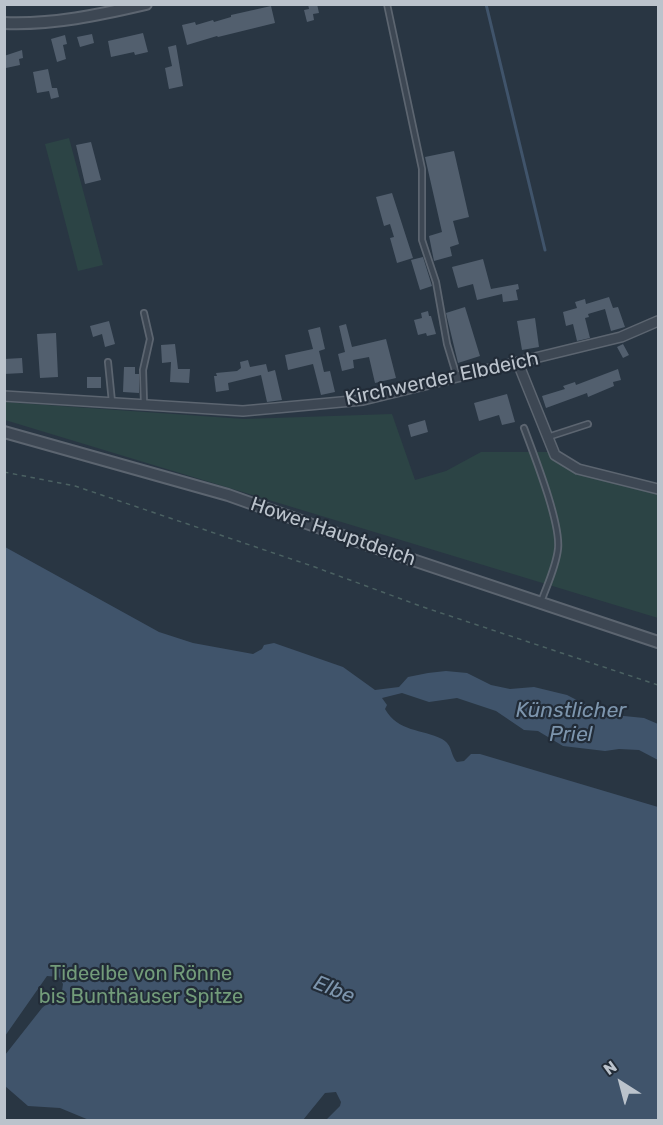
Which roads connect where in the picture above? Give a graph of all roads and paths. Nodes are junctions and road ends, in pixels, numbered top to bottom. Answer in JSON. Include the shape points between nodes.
{"nodes":[{"id":1,"x":146,"y":4,"type":"edge"},
{"id":2,"x":387,"y":4,"type":"edge"},
{"id":3,"x":4,"y":23,"type":"edge"},
{"id":4,"x":144,"y":313,"type":"dead end"},
{"id":5,"x":658,"y":321,"type":"edge"},
{"id":6,"x":108,"y":362,"type":"dead end"},
{"id":7,"x":518,"y":363,"type":"junction"},
{"id":8,"x":457,"y":377,"type":"junction"},
{"id":9,"x":4,"y":396,"type":"edge"},
{"id":10,"x":112,"y":402,"type":"junction"},
{"id":11,"x":144,"y":404,"type":"junction"},
{"id":12,"x":588,"y":424,"type":"dead end"},
{"id":13,"x":524,"y":428,"type":"dead end"},
{"id":14,"x":4,"y":432,"type":"edge"},
{"id":15,"x":548,"y":437,"type":"junction"},
{"id":16,"x":4,"y":472,"type":"edge"},
{"id":17,"x":658,"y":489,"type":"edge"},
{"id":18,"x":541,"y":602,"type":"junction"},
{"id":19,"x":658,"y":642,"type":"edge"},
{"id":20,"x":658,"y":685,"type":"edge"}],
"edges":[{"from":1,"to":3,"type":"street","via":[[67,21]]},
{"from":2,"to":8,"type":"lane","via":[[422,169],[422,240],[436,282]]},
{"from":4,"to":11,"type":"lane","via":[[150,339],[144,360]]},
{"from":5,"to":7,"type":"street","name":"Kirchwerder Elbdeich","via":[[621,337]]},
{"from":6,"to":10,"type":"lane"},
{"from":7,"to":8,"type":"street","name":"Kirchwerder Elbdeich"},
{"from":7,"to":15,"type":"street"},
{"from":8,"to":11,"type":"street","name":"Kirchwerder Elbdeich","via":[[363,400],[243,411]]},
{"from":9,"to":10,"type":"street","name":"Kirchwerder Elbdeich"},
{"from":10,"to":11,"type":"street","name":"Kirchwerder Elbdeich"},
{"from":12,"to":15,"type":"lane"},
{"from":13,"to":18,"type":"lane","via":[[558,540]]},
{"from":14,"to":18,"type":"street","name":"Hower Hauptdeich","via":[[228,495]]},
{"from":15,"to":17,"type":"street","via":[[555,455],[578,469]]},
{"from":16,"to":20,"type":"path","via":[[75,486]]},
{"from":18,"to":19,"type":"street","name":"Hower Hauptdeich"}]}
